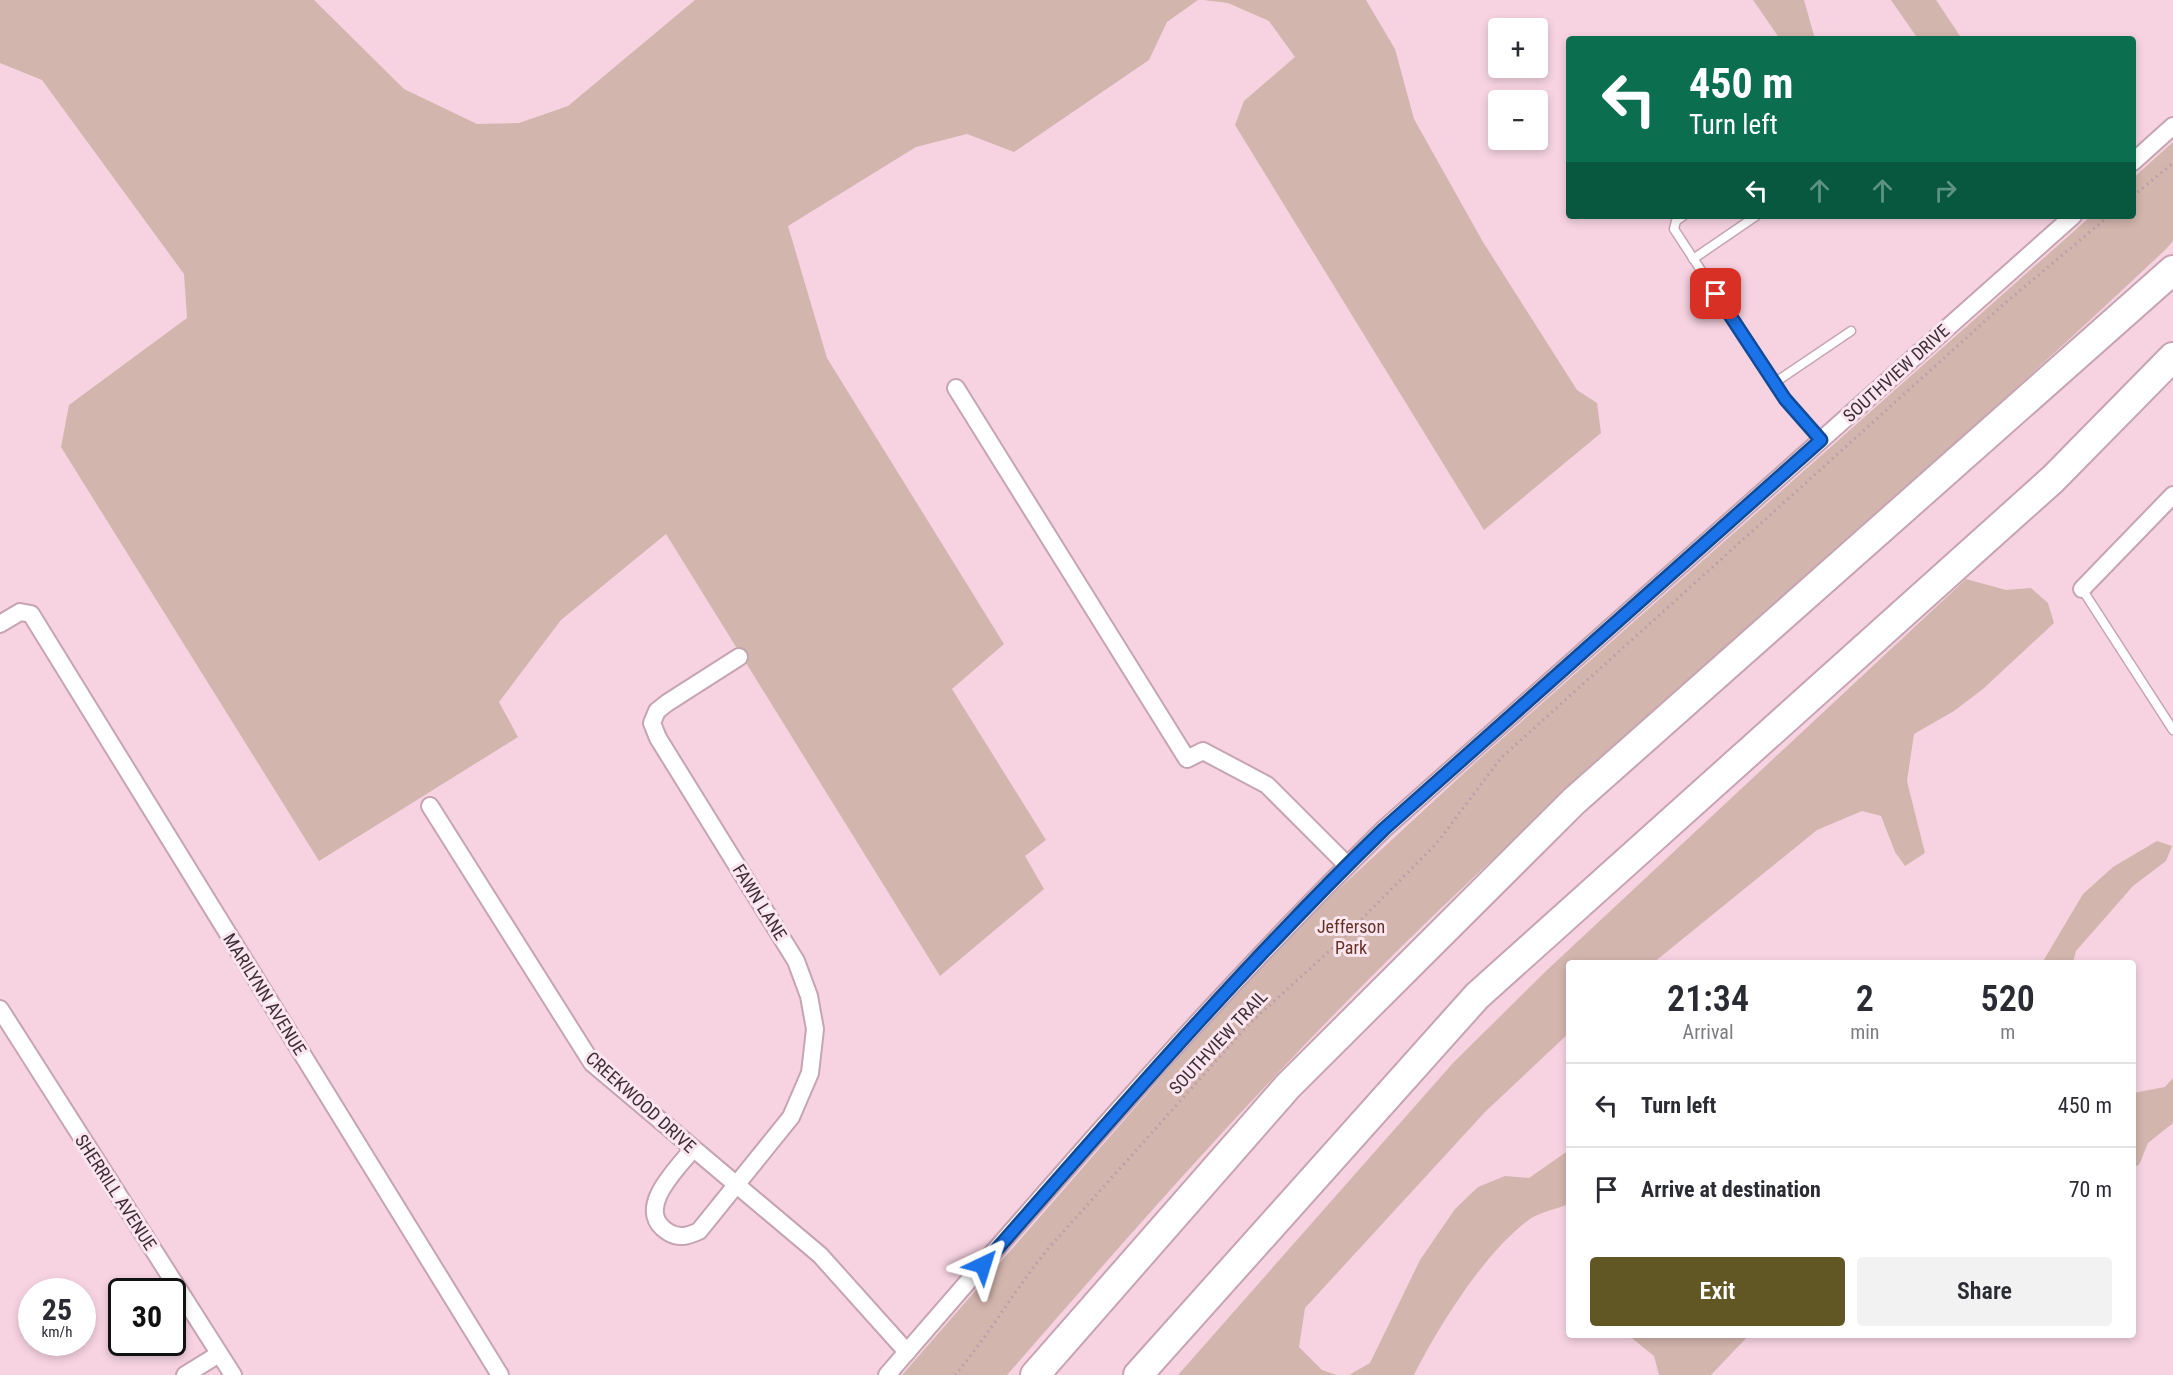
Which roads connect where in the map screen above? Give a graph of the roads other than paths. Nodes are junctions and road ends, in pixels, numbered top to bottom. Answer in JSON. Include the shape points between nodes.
{"nodes":[{"id":1,"x":2173,"y":126,"type":"edge"},
{"id":2,"x":2136,"y":159,"type":"edge"},
{"id":3,"x":1679,"y":219,"type":"edge"},
{"id":4,"x":1752,"y":219,"type":"edge"},
{"id":5,"x":2070,"y":219,"type":"edge"},
{"id":6,"x":1693,"y":259,"type":"junction"},
{"id":7,"x":2173,"y":270,"type":"edge"},
{"id":8,"x":1851,"y":331,"type":"dead end"},
{"id":9,"x":2173,"y":357,"type":"edge"},
{"id":10,"x":1774,"y":383,"type":"junction"},
{"id":11,"x":956,"y":388,"type":"dead end"},
{"id":12,"x":1821,"y":440,"type":"junction"},
{"id":13,"x":2173,"y":495,"type":"edge"},
{"id":14,"x":2082,"y":589,"type":"joint"},
{"id":15,"x":0,"y":624,"type":"edge"},
{"id":16,"x":739,"y":657,"type":"dead end"},
{"id":17,"x":2173,"y":730,"type":"edge"},
{"id":18,"x":430,"y":807,"type":"dead end"},
{"id":19,"x":1347,"y":866,"type":"junction"},
{"id":20,"x":0,"y":1010,"type":"edge"},
{"id":21,"x":692,"y":1150,"type":"junction"},
{"id":22,"x":736,"y":1186,"type":"junction"},
{"id":23,"x":907,"y":1352,"type":"junction"},
{"id":24,"x":219,"y":1354,"type":"junction"},
{"id":25,"x":185,"y":1375,"type":"edge"},
{"id":26,"x":233,"y":1375,"type":"edge"},
{"id":27,"x":500,"y":1375,"type":"edge"},
{"id":28,"x":887,"y":1375,"type":"edge"},
{"id":29,"x":1035,"y":1375,"type":"edge"},
{"id":30,"x":1138,"y":1375,"type":"edge"}],
"edges":[{"from":1,"to":2,"type":"street"},
{"from":3,"to":6,"type":"lane","via":[[1674,229]]},
{"from":4,"to":6,"type":"lane"},
{"from":5,"to":12,"type":"street","name":"SOUTHVIEW DRIVE"},
{"from":6,"to":10,"type":"lane"},
{"from":7,"to":29,"type":"highway","via":[[1574,801],[1288,1086]]},
{"from":8,"to":10,"type":"lane"},
{"from":9,"to":30,"type":"highway","via":[[2053,479],[1477,996]]},
{"from":10,"to":12,"type":"lane"},
{"from":11,"to":19,"type":"street","via":[[1187,759],[1203,751],[1268,785]]},
{"from":12,"to":19,"type":"street","name":"SOUTHVIEW DRIVE"},
{"from":13,"to":14,"type":"street"},
{"from":14,"to":17,"type":"lane"},
{"from":15,"to":27,"type":"street","name":"MARILYNN AVENUE","via":[[20,612],[31,614]]},
{"from":16,"to":22,"type":"street","name":"FAWN LANE","via":[[667,703],[657,711],[652,723],[796,961],[809,996],[815,1029],[810,1073],[791,1117]]},
{"from":18,"to":21,"type":"street","name":"CREEKWOOD DRIVE","via":[[592,1063]]},
{"from":19,"to":23,"type":"street","name":"SOUTHVIEW DRIVE","via":[[1166,1056]]},
{"from":20,"to":24,"type":"street","name":"SHERRILL AVENUE"},
{"from":21,"to":22,"type":"street","name":"CREEKWOOD DRIVE"},
{"from":21,"to":22,"type":"street","via":[[657,1197],[654,1208],[658,1222],[667,1232],[687,1237],[699,1231]]},
{"from":22,"to":23,"type":"street","name":"CREEKWOOD DRIVE","via":[[820,1255]]},
{"from":23,"to":28,"type":"street","name":"SOUTHVIEW DRIVE"},
{"from":24,"to":25,"type":"street"},
{"from":24,"to":26,"type":"street","name":"SHERRILL AVENUE"}]}
